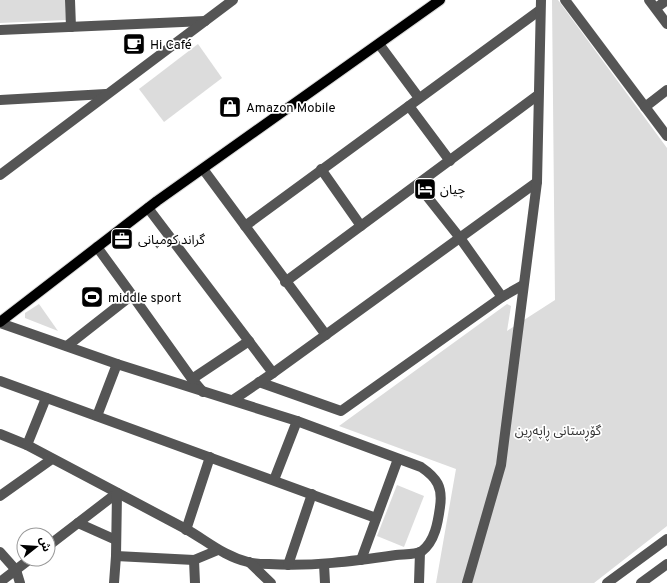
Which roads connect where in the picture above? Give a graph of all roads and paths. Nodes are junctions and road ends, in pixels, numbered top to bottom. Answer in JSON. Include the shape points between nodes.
{"nodes":[{"id":1,"x":70,"y":0,"type":"edge"},
{"id":2,"x":233,"y":0,"type":"edge"},
{"id":3,"x":440,"y":0,"type":"edge"},
{"id":4,"x":565,"y":0,"type":"edge"},
{"id":5,"x":649,"y":0,"type":"edge"},
{"id":6,"x":667,"y":0,"type":"edge"},
{"id":7,"x":540,"y":5,"type":"edge"},
{"id":8,"x":656,"y":8,"type":"junction"},
{"id":9,"x":204,"y":21,"type":"junction"},
{"id":10,"x":667,"y":24,"type":"edge"},
{"id":11,"x":71,"y":27,"type":"junction"},
{"id":12,"x":0,"y":30,"type":"edge"},
{"id":13,"x":379,"y":44,"type":"junction"},
{"id":14,"x":667,"y":90,"type":"edge"},
{"id":15,"x":106,"y":94,"type":"junction"},
{"id":16,"x":538,"y":95,"type":"junction"},
{"id":17,"x":419,"y":98,"type":"junction"},
{"id":18,"x":0,"y":100,"type":"edge"},
{"id":19,"x":409,"y":106,"type":"junction"},
{"id":20,"x":645,"y":107,"type":"junction"},
{"id":21,"x":667,"y":136,"type":"edge"},
{"id":22,"x":450,"y":162,"type":"junction"},
{"id":23,"x":13,"y":165,"type":"junction"},
{"id":24,"x":0,"y":166,"type":"edge"},
{"id":25,"x":203,"y":169,"type":"junction"},
{"id":26,"x":321,"y":169,"type":"junction"},
{"id":27,"x":0,"y":175,"type":"edge"},
{"id":28,"x":537,"y":182,"type":"junction"},
{"id":29,"x":418,"y":184,"type":"junction"},
{"id":30,"x":148,"y":208,"type":"junction"},
{"id":31,"x":244,"y":226,"type":"junction"},
{"id":32,"x":361,"y":226,"type":"junction"},
{"id":33,"x":460,"y":238,"type":"junction"},
{"id":34,"x":97,"y":247,"type":"junction"},
{"id":35,"x":285,"y":282,"type":"junction"},
{"id":36,"x":523,"y":285,"type":"junction"},
{"id":37,"x":132,"y":295,"type":"junction"},
{"id":38,"x":502,"y":297,"type":"junction"},
{"id":39,"x":0,"y":322,"type":"edge"},
{"id":40,"x":326,"y":335,"type":"junction"},
{"id":41,"x":250,"y":341,"type":"junction"},
{"id":42,"x":67,"y":346,"type":"junction"},
{"id":43,"x":117,"y":364,"type":"junction"},
{"id":44,"x":273,"y":373,"type":"junction"},
{"id":45,"x":192,"y":379,"type":"junction"},
{"id":46,"x":0,"y":381,"type":"edge"},
{"id":47,"x":259,"y":382,"type":"junction"},
{"id":48,"x":203,"y":392,"type":"junction"},
{"id":49,"x":46,"y":398,"type":"junction"},
{"id":50,"x":233,"y":400,"type":"junction"},
{"id":51,"x":97,"y":416,"type":"junction"},
{"id":52,"x":297,"y":421,"type":"junction"},
{"id":53,"x":0,"y":434,"type":"edge"},
{"id":54,"x":27,"y":445,"type":"junction"},
{"id":55,"x":210,"y":457,"type":"junction"},
{"id":56,"x":52,"y":458,"type":"junction"},
{"id":57,"x":398,"y":459,"type":"junction"},
{"id":58,"x":274,"y":480,"type":"junction"},
{"id":59,"x":117,"y":493,"type":"junction"},
{"id":60,"x":312,"y":494,"type":"junction"},
{"id":61,"x":0,"y":496,"type":"edge"},
{"id":62,"x":376,"y":518,"type":"junction"},
{"id":63,"x":78,"y":523,"type":"junction"},
{"id":64,"x":186,"y":530,"type":"junction"},
{"id":65,"x":667,"y":539,"type":"edge"},
{"id":66,"x":56,"y":540,"type":"edge"},
{"id":67,"x":116,"y":540,"type":"junction"},
{"id":68,"x":218,"y":550,"type":"junction"},
{"id":69,"x":0,"y":552,"type":"edge"},
{"id":70,"x":420,"y":552,"type":"junction"},
{"id":71,"x":116,"y":556,"type":"junction"},
{"id":72,"x":194,"y":560,"type":"junction"},
{"id":73,"x":361,"y":560,"type":"junction"},
{"id":74,"x":249,"y":562,"type":"junction"},
{"id":75,"x":324,"y":564,"type":"junction"},
{"id":76,"x":667,"y":564,"type":"edge"},
{"id":77,"x":288,"y":565,"type":"junction"},
{"id":78,"x":20,"y":567,"type":"edge"},
{"id":79,"x":16,"y":570,"type":"junction"},
{"id":80,"x":0,"y":582,"type":"edge"},
{"id":81,"x":20,"y":583,"type":"edge"},
{"id":82,"x":114,"y":583,"type":"edge"},
{"id":83,"x":195,"y":583,"type":"edge"},
{"id":84,"x":271,"y":583,"type":"edge"},
{"id":85,"x":325,"y":583,"type":"edge"},
{"id":86,"x":419,"y":583,"type":"edge"},
{"id":87,"x":467,"y":583,"type":"edge"},
{"id":88,"x":607,"y":583,"type":"edge"},
{"id":89,"x":642,"y":583,"type":"edge"}],
"edges":[{"from":1,"to":11,"type":"street"},
{"from":2,"to":9,"type":"street"},
{"from":3,"to":13,"type":"main road"},
{"from":4,"to":20,"type":"street"},
{"from":5,"to":8,"type":"street"},
{"from":6,"to":8,"type":"street"},
{"from":7,"to":16,"type":"street"},
{"from":7,"to":17,"type":"street"},
{"from":8,"to":10,"type":"street"},
{"from":9,"to":11,"type":"street"},
{"from":9,"to":15,"type":"street"},
{"from":11,"to":12,"type":"street"},
{"from":13,"to":17,"type":"street"},
{"from":13,"to":25,"type":"main road"},
{"from":14,"to":20,"type":"street"},
{"from":15,"to":18,"type":"street"},
{"from":15,"to":23,"type":"street"},
{"from":16,"to":22,"type":"street"},
{"from":16,"to":28,"type":"street"},
{"from":17,"to":19,"type":"street"},
{"from":19,"to":22,"type":"street"},
{"from":19,"to":26,"type":"street"},
{"from":20,"to":21,"type":"street"},
{"from":22,"to":29,"type":"street"},
{"from":23,"to":24,"type":"street"},
{"from":23,"to":27,"type":"street"},
{"from":25,"to":30,"type":"main road"},
{"from":25,"to":31,"type":"street"},
{"from":26,"to":31,"type":"street"},
{"from":26,"to":32,"type":"street"},
{"from":28,"to":33,"type":"street"},
{"from":28,"to":36,"type":"street"},
{"from":29,"to":32,"type":"street"},
{"from":29,"to":33,"type":"street"},
{"from":30,"to":34,"type":"main road"},
{"from":30,"to":41,"type":"street"},
{"from":31,"to":35,"type":"street"},
{"from":32,"to":35,"type":"street"},
{"from":33,"to":38,"type":"street"},
{"from":33,"to":40,"type":"street"},
{"from":34,"to":37,"type":"street"},
{"from":34,"to":39,"type":"main road"},
{"from":35,"to":40,"type":"street"},
{"from":36,"to":38,"type":"street"},
{"from":36,"to":87,"type":"street","via":[[501,465]]},
{"from":37,"to":42,"type":"street"},
{"from":37,"to":45,"type":"street"},
{"from":38,"to":47,"type":"street","via":[[341,411]]},
{"from":39,"to":42,"type":"street"},
{"from":40,"to":44,"type":"street"},
{"from":41,"to":44,"type":"street"},
{"from":41,"to":45,"type":"street"},
{"from":42,"to":43,"type":"street"},
{"from":43,"to":48,"type":"street"},
{"from":43,"to":51,"type":"street"},
{"from":44,"to":47,"type":"street"},
{"from":45,"to":48,"type":"street"},
{"from":46,"to":49,"type":"street"},
{"from":47,"to":50,"type":"street"},
{"from":48,"to":50,"type":"street"},
{"from":49,"to":51,"type":"street"},
{"from":49,"to":54,"type":"street"},
{"from":50,"to":52,"type":"street"},
{"from":51,"to":55,"type":"street"},
{"from":52,"to":57,"type":"street"},
{"from":52,"to":58,"type":"street"},
{"from":53,"to":54,"type":"street"},
{"from":54,"to":56,"type":"street"},
{"from":55,"to":58,"type":"street"},
{"from":55,"to":64,"type":"street"},
{"from":56,"to":59,"type":"street"},
{"from":56,"to":61,"type":"street"},
{"from":57,"to":62,"type":"street"},
{"from":57,"to":70,"type":"street","via":[[429,472],[440,488],[441,498],[434,533],[431,541]]},
{"from":58,"to":60,"type":"street"},
{"from":59,"to":63,"type":"street"},
{"from":59,"to":64,"type":"street"},
{"from":59,"to":67,"type":"street"},
{"from":60,"to":62,"type":"street"},
{"from":60,"to":77,"type":"street"},
{"from":62,"to":73,"type":"street"},
{"from":63,"to":66,"type":"street"},
{"from":63,"to":67,"type":"street"},
{"from":64,"to":68,"type":"street"},
{"from":65,"to":88,"type":"street"},
{"from":67,"to":71,"type":"street"},
{"from":68,"to":72,"type":"street"},
{"from":68,"to":74,"type":"street"},
{"from":69,"to":79,"type":"street"},
{"from":70,"to":73,"type":"street"},
{"from":70,"to":86,"type":"street"},
{"from":71,"to":72,"type":"street"},
{"from":71,"to":82,"type":"street"},
{"from":72,"to":83,"type":"street"},
{"from":73,"to":75,"type":"street"},
{"from":74,"to":77,"type":"street"},
{"from":74,"to":84,"type":"street"},
{"from":75,"to":77,"type":"street"},
{"from":75,"to":85,"type":"street"},
{"from":76,"to":89,"type":"street"},
{"from":78,"to":79,"type":"street"},
{"from":79,"to":80,"type":"street"},
{"from":79,"to":81,"type":"street"}]}
